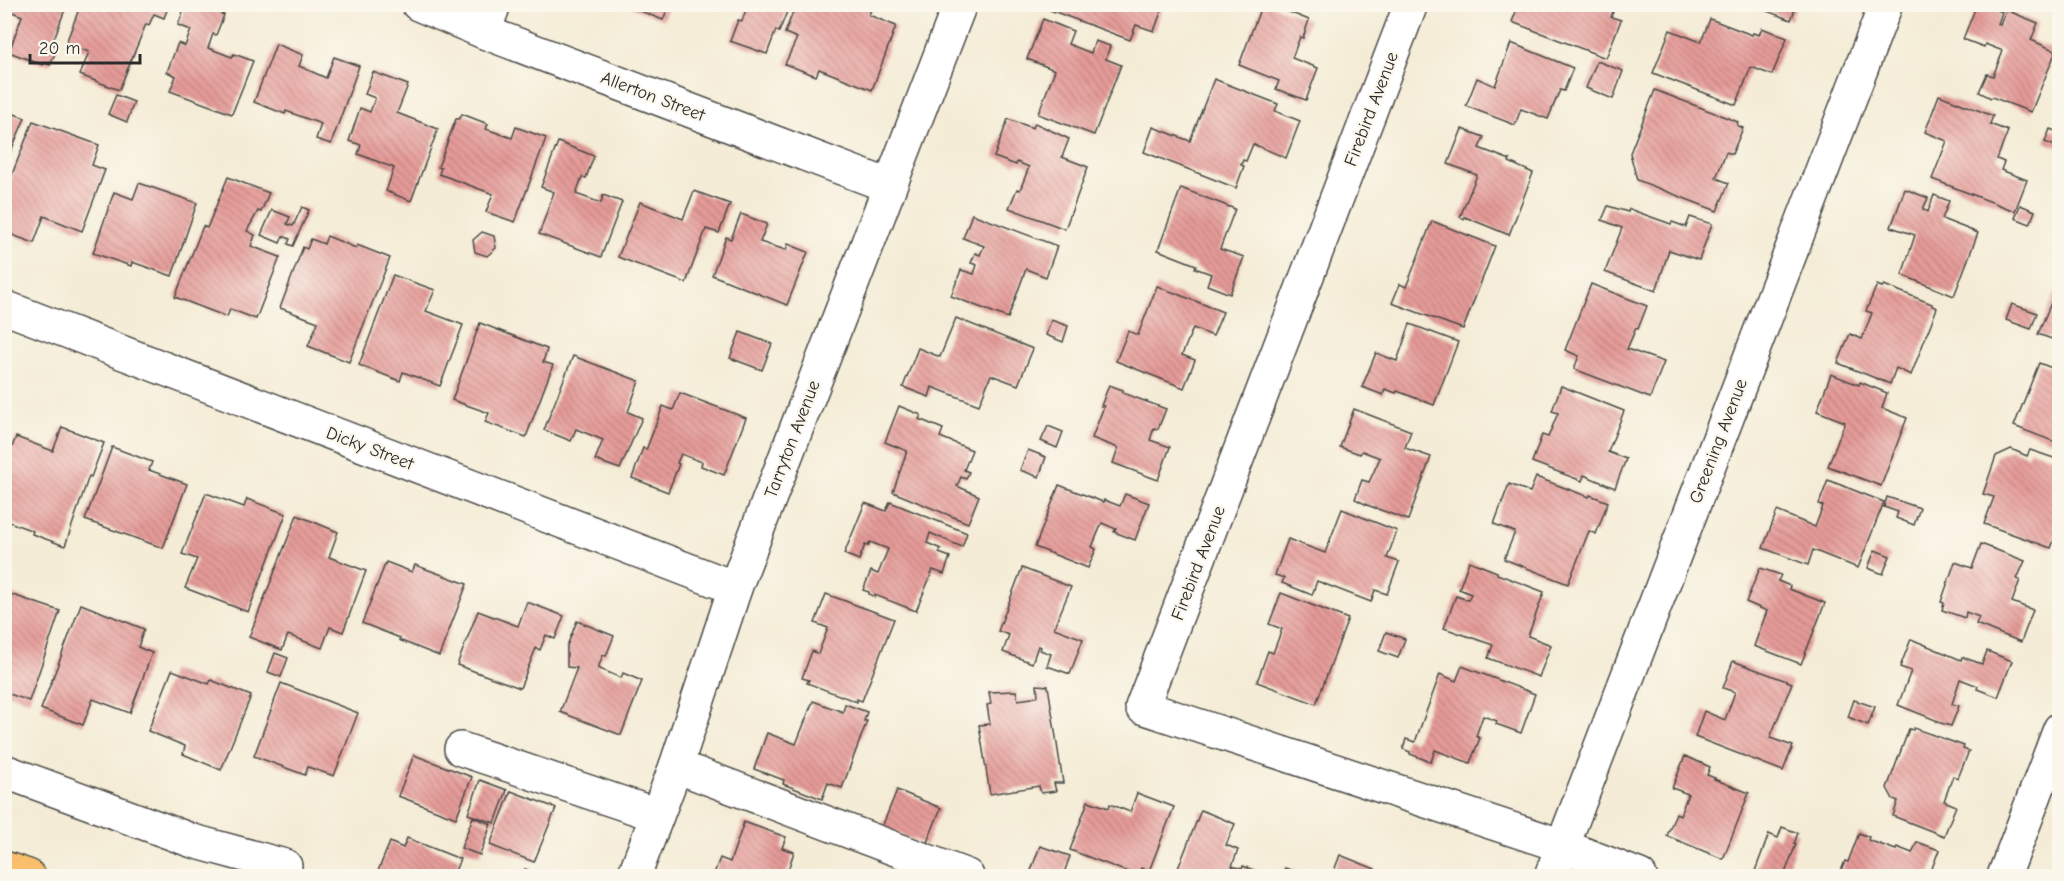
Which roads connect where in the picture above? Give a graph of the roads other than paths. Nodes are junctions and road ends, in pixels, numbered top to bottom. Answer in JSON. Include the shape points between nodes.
{"nodes":[{"id":1,"x":418,"y":4,"type":"edge"},
{"id":2,"x":960,"y":4,"type":"edge"},
{"id":3,"x":1411,"y":4,"type":"edge"},
{"id":4,"x":1886,"y":4,"type":"edge"},
{"id":5,"x":489,"y":18,"type":"edge"},
{"id":6,"x":889,"y":186,"type":"junction"},
{"id":7,"x":4,"y":307,"type":"edge"},
{"id":8,"x":735,"y":588,"type":"junction"},
{"id":9,"x":2060,"y":729,"type":"edge"},
{"id":10,"x":461,"y":749,"type":"dead end"},
{"id":11,"x":676,"y":766,"type":"junction"},
{"id":12,"x":4,"y":771,"type":"edge"},
{"id":13,"x":657,"y":815,"type":"junction"},
{"id":14,"x":1563,"y":846,"type":"junction"},
{"id":15,"x":285,"y":866,"type":"dead end"},
{"id":16,"x":4,"y":868,"type":"edge"},
{"id":17,"x":28,"y":876,"type":"edge"},
{"id":18,"x":634,"y":876,"type":"edge"},
{"id":19,"x":967,"y":876,"type":"edge"},
{"id":20,"x":1551,"y":876,"type":"edge"},
{"id":21,"x":1640,"y":876,"type":"edge"},
{"id":22,"x":2004,"y":876,"type":"edge"}],
"edges":[{"from":1,"to":5,"type":"street","name":"Allerton Street"},
{"from":2,"to":6,"type":"street","name":"Tarryton Avenue"},
{"from":3,"to":14,"type":"street","name":"Firebird Avenue","via":[[1142,707]]},
{"from":4,"to":14,"type":"street","name":"Greening Avenue"},
{"from":5,"to":6,"type":"street","name":"Allerton Street"},
{"from":6,"to":8,"type":"street","name":"Tarryton Avenue"},
{"from":7,"to":8,"type":"street","name":"Dicky Street"},
{"from":8,"to":11,"type":"street","name":"Tarryton Avenue"},
{"from":9,"to":22,"type":"street"},
{"from":10,"to":13,"type":"street"},
{"from":11,"to":13,"type":"street","name":"Tarryton Avenue"},
{"from":11,"to":19,"type":"street"},
{"from":12,"to":15,"type":"street","via":[[193,841]]},
{"from":13,"to":18,"type":"street","name":"Tarryton Avenue"},
{"from":14,"to":20,"type":"street","name":"Greening Avenue"},
{"from":14,"to":21,"type":"street"},
{"from":16,"to":17,"type":"main road"}]}
